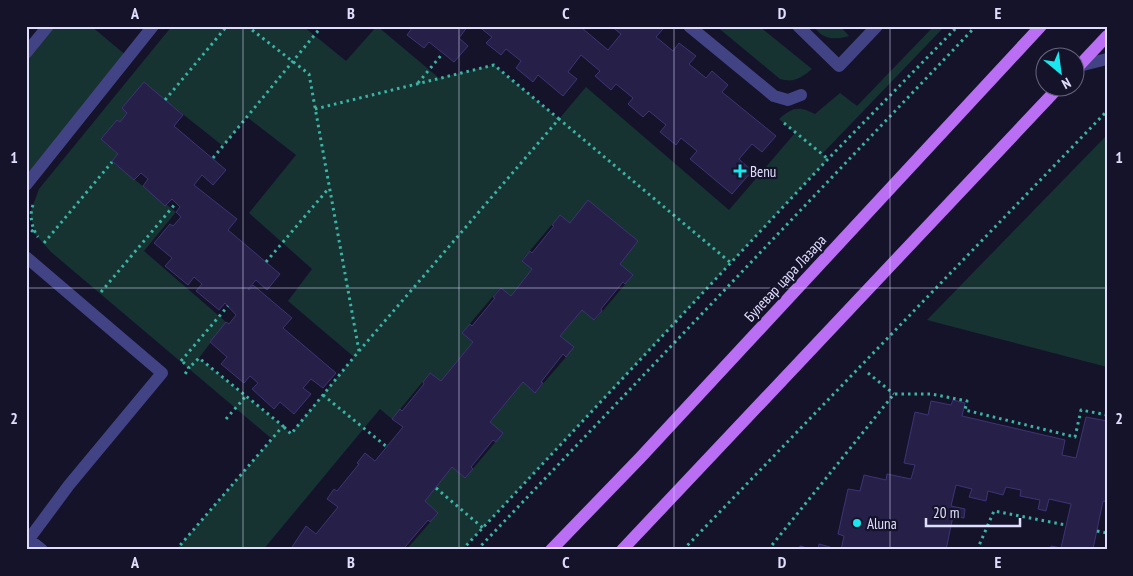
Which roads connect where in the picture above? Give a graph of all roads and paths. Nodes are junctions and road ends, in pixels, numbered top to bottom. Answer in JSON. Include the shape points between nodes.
{"nodes":[{"id":1,"x":48,"y":26,"type":"edge"},
{"id":2,"x":153,"y":26,"type":"edge"},
{"id":3,"x":227,"y":26,"type":"edge"},
{"id":4,"x":247,"y":26,"type":"edge"},
{"id":5,"x":322,"y":26,"type":"edge"},
{"id":6,"x":689,"y":26,"type":"edge"},
{"id":7,"x":798,"y":26,"type":"edge"},
{"id":8,"x":877,"y":26,"type":"edge"},
{"id":9,"x":958,"y":26,"type":"edge"},
{"id":10,"x":976,"y":26,"type":"edge"},
{"id":11,"x":1041,"y":26,"type":"edge"},
{"id":12,"x":1031,"y":32,"type":"edge"},
{"id":13,"x":1107,"y":36,"type":"edge"},
{"id":14,"x":26,"y":53,"type":"edge"},
{"id":15,"x":443,"y":53,"type":"dead end"},
{"id":16,"x":1086,"y":58,"type":"edge"},
{"id":17,"x":1107,"y":59,"type":"edge"},
{"id":18,"x":292,"y":62,"type":"junction"},
{"id":19,"x":1086,"y":65,"type":"edge"},
{"id":20,"x":417,"y":84,"type":"junction"},
{"id":21,"x":801,"y":94,"type":"dead end"},
{"id":22,"x":1049,"y":98,"type":"edge"},
{"id":23,"x":165,"y":100,"type":"dead end"},
{"id":24,"x":315,"y":109,"type":"junction"},
{"id":25,"x":1107,"y":111,"type":"edge"},
{"id":26,"x":559,"y":119,"type":"junction"},
{"id":27,"x":213,"y":158,"type":"dead end"},
{"id":28,"x":112,"y":162,"type":"dead end"},
{"id":29,"x":26,"y":185,"type":"edge"},
{"id":30,"x":329,"y":187,"type":"junction"},
{"id":31,"x":36,"y":197,"type":"dead end"},
{"id":32,"x":176,"y":203,"type":"dead end"},
{"id":33,"x":26,"y":226,"type":"edge"},
{"id":34,"x":36,"y":234,"type":"junction"},
{"id":35,"x":44,"y":243,"type":"junction"},
{"id":36,"x":48,"y":248,"type":"dead end"},
{"id":37,"x":26,"y":257,"type":"edge"},
{"id":38,"x":266,"y":262,"type":"dead end"},
{"id":39,"x":731,"y":263,"type":"junction"},
{"id":40,"x":94,"y":287,"type":"dead end"},
{"id":41,"x":228,"y":306,"type":"dead end"},
{"id":42,"x":359,"y":351,"type":"junction"},
{"id":43,"x":174,"y":355,"type":"dead end"},
{"id":44,"x":182,"y":361,"type":"junction"},
{"id":45,"x":189,"y":368,"type":"junction"},
{"id":46,"x":868,"y":374,"type":"dead end"},
{"id":47,"x":180,"y":379,"type":"dead end"},
{"id":48,"x":894,"y":394,"type":"junction"},
{"id":49,"x":323,"y":395,"type":"junction"},
{"id":50,"x":246,"y":396,"type":"junction"},
{"id":51,"x":1107,"y":415,"type":"edge"},
{"id":52,"x":226,"y":419,"type":"dead end"},
{"id":53,"x":283,"y":426,"type":"junction"},
{"id":54,"x":387,"y":447,"type":"dead end"},
{"id":55,"x":436,"y":488,"type":"dead end"},
{"id":56,"x":1066,"y":525,"type":"dead end"},
{"id":57,"x":483,"y":528,"type":"junction"},
{"id":58,"x":1097,"y":531,"type":"dead end"},
{"id":59,"x":1107,"y":532,"type":"edge"},
{"id":60,"x":27,"y":538,"type":"edge"},
{"id":61,"x":42,"y":550,"type":"edge"},
{"id":62,"x":176,"y":550,"type":"edge"},
{"id":63,"x":462,"y":550,"type":"edge"},
{"id":64,"x":477,"y":550,"type":"edge"},
{"id":65,"x":551,"y":550,"type":"edge"},
{"id":66,"x":622,"y":550,"type":"edge"},
{"id":67,"x":684,"y":550,"type":"edge"},
{"id":68,"x":768,"y":550,"type":"edge"},
{"id":69,"x":977,"y":550,"type":"edge"}],
"edges":[{"from":1,"to":14,"type":"street"},
{"from":2,"to":29,"type":"street"},
{"from":3,"to":23,"type":"path"},
{"from":4,"to":18,"type":"path"},
{"from":5,"to":18,"type":"path"},
{"from":6,"to":21,"type":"street","via":[[774,96],[788,100]]},
{"from":7,"to":8,"type":"street","via":[[839,66]]},
{"from":9,"to":39,"type":"path"},
{"from":10,"to":64,"type":"path"},
{"from":11,"to":12,"type":"main road","name":"Булевар цара Лазара"},
{"from":12,"to":65,"type":"main road","name":"Булевар цара Лазара","via":[[640,458]]},
{"from":13,"to":16,"type":"main road"},
{"from":15,"to":20,"type":"path"},
{"from":17,"to":19,"type":"street"},
{"from":18,"to":24,"type":"path","via":[[309,74]]},
{"from":18,"to":27,"type":"path"},
{"from":20,"to":24,"type":"path"},
{"from":20,"to":26,"type":"path","via":[[494,65]]},
{"from":22,"to":66,"type":"main road"},
{"from":24,"to":30,"type":"path"},
{"from":25,"to":67,"type":"path"},
{"from":26,"to":39,"type":"path"},
{"from":26,"to":42,"type":"path"},
{"from":28,"to":35,"type":"path"},
{"from":30,"to":38,"type":"path"},
{"from":30,"to":42,"type":"path"},
{"from":31,"to":34,"type":"path","via":[[30,213]]},
{"from":32,"to":40,"type":"path","via":[[100,293]]},
{"from":33,"to":34,"type":"path"},
{"from":34,"to":35,"type":"path"},
{"from":35,"to":36,"type":"path"},
{"from":37,"to":60,"type":"street","via":[[162,373]]},
{"from":39,"to":57,"type":"path"},
{"from":41,"to":44,"type":"path"},
{"from":42,"to":49,"type":"path"},
{"from":43,"to":44,"type":"path"},
{"from":44,"to":45,"type":"path"},
{"from":45,"to":47,"type":"path"},
{"from":45,"to":50,"type":"path","via":[[199,358]]},
{"from":46,"to":48,"type":"path"},
{"from":48,"to":51,"type":"path","via":[[931,394],[967,401],[965,410],[1075,437],[1081,410]]},
{"from":48,"to":68,"type":"path"},
{"from":49,"to":53,"type":"path","via":[[291,434]]},
{"from":49,"to":54,"type":"path"},
{"from":50,"to":52,"type":"path"},
{"from":50,"to":53,"type":"path"},
{"from":53,"to":62,"type":"path"},
{"from":55,"to":57,"type":"path"},
{"from":56,"to":69,"type":"path","via":[[994,510]]},
{"from":57,"to":63,"type":"path"},
{"from":58,"to":59,"type":"path"},
{"from":60,"to":61,"type":"street"}]}
